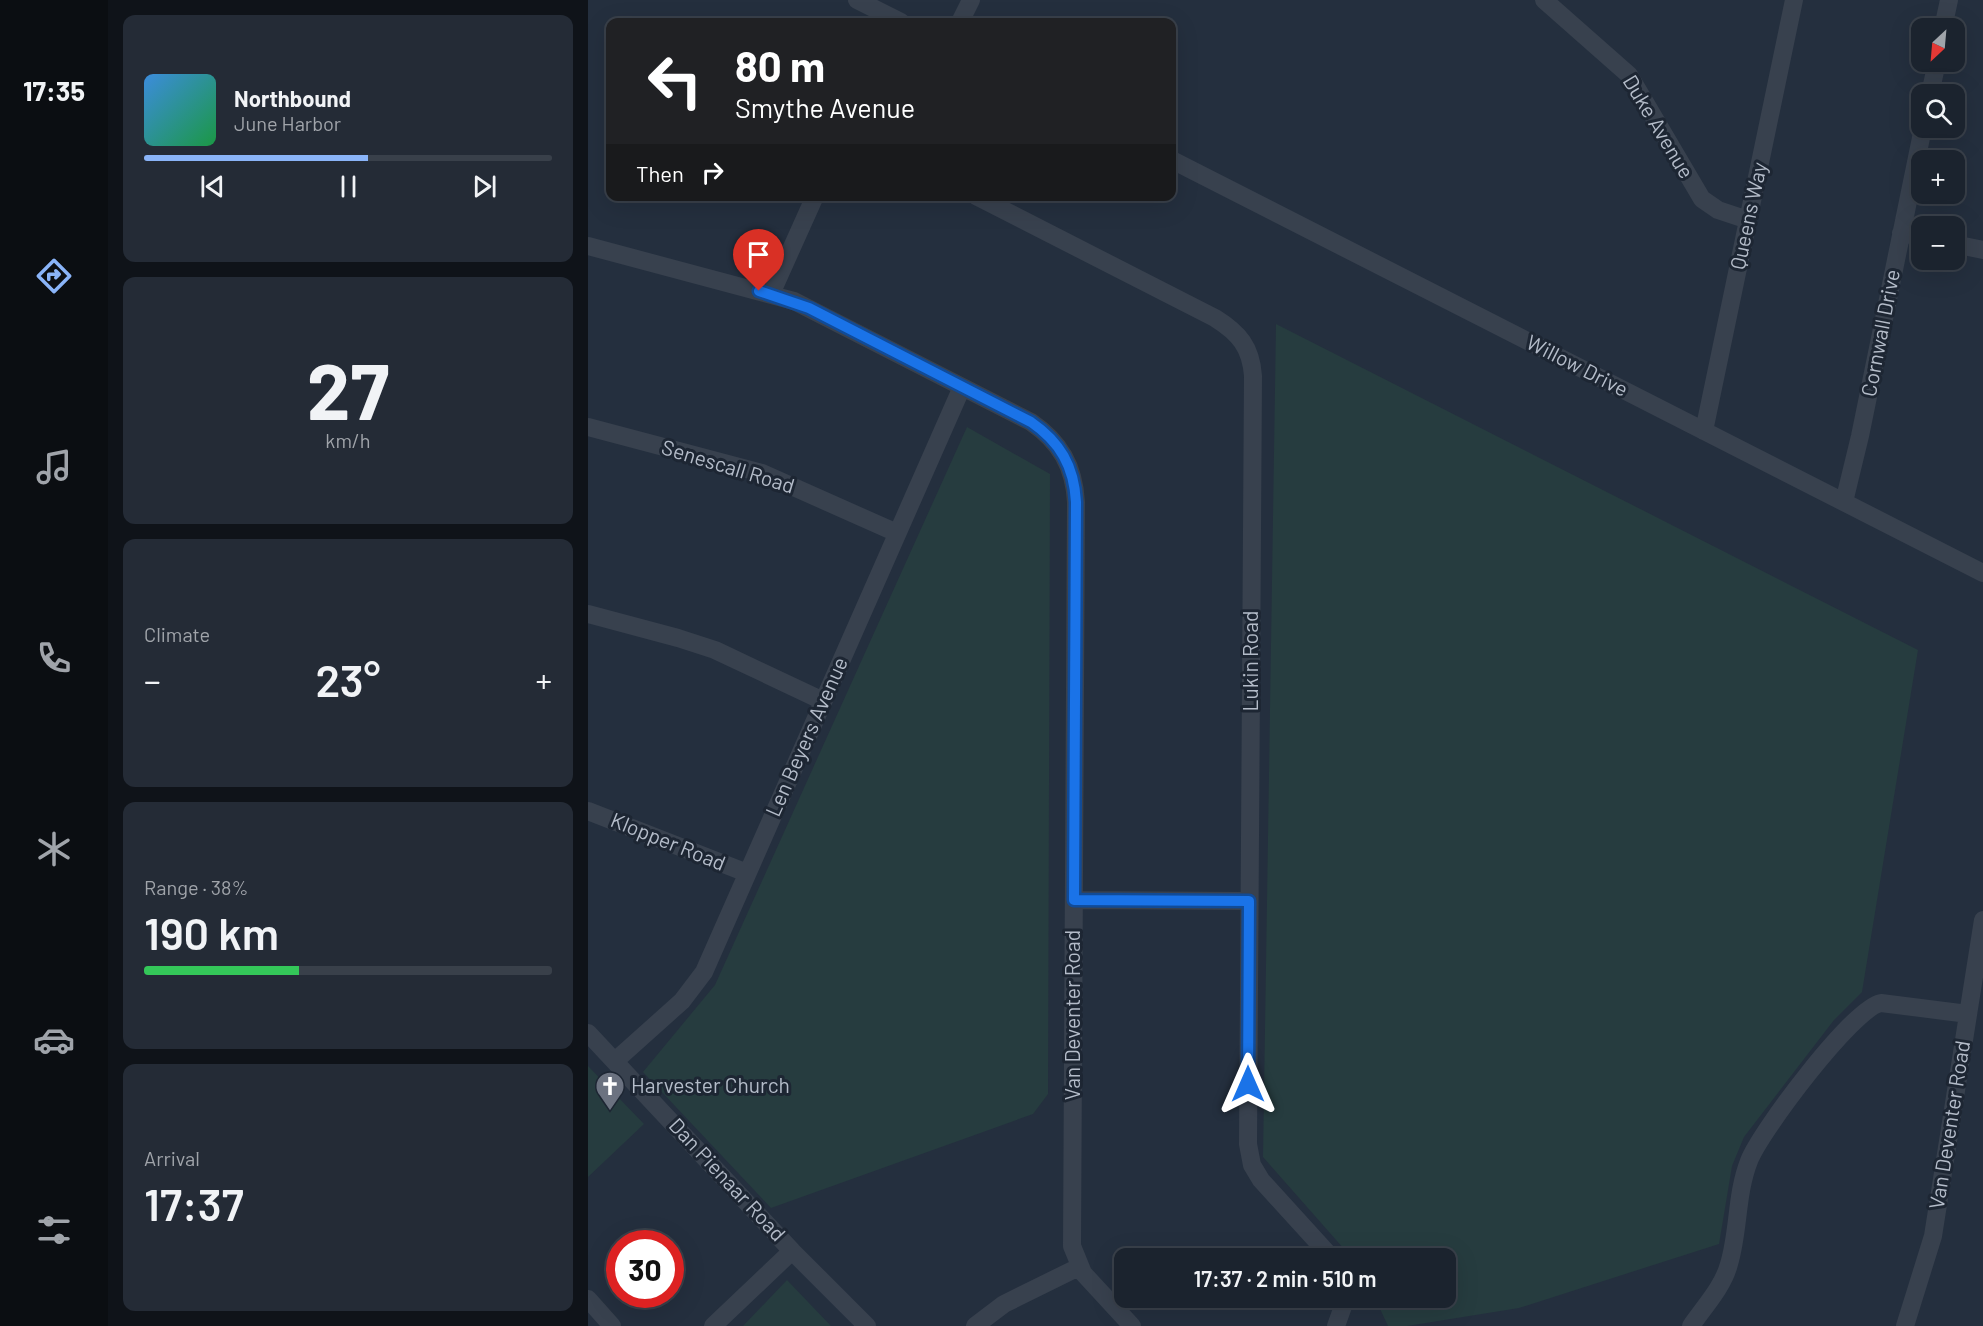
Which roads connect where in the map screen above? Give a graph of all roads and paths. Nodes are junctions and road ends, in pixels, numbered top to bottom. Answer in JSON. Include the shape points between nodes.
{"nodes":[{"id":1,"x":857,"y":0,"type":"edge"},
{"id":2,"x":971,"y":0,"type":"edge"},
{"id":3,"x":1794,"y":0,"type":"edge"},
{"id":4,"x":1949,"y":0,"type":"edge"},
{"id":5,"x":1555,"y":4,"type":"edge"},
{"id":6,"x":894,"y":18,"type":"edge"},
{"id":7,"x":962,"y":18,"type":"edge"},
{"id":8,"x":1945,"y":18,"type":"edge"},
{"id":9,"x":1921,"y":138,"type":"edge"},
{"id":10,"x":1176,"y":162,"type":"edge"},
{"id":11,"x":813,"y":201,"type":"edge"},
{"id":12,"x":986,"y":201,"type":"edge"},
{"id":13,"x":1748,"y":220,"type":"junction"},
{"id":14,"x":1901,"y":233,"type":"junction"},
{"id":15,"x":1911,"y":235,"type":"edge"},
{"id":16,"x":588,"y":246,"type":"edge"},
{"id":17,"x":1965,"y":246,"type":"edge"},
{"id":18,"x":1983,"y":250,"type":"edge"},
{"id":19,"x":771,"y":294,"type":"junction"},
{"id":20,"x":962,"y":387,"type":"junction"},
{"id":21,"x":588,"y":427,"type":"edge"},
{"id":22,"x":1704,"y":431,"type":"junction"},
{"id":23,"x":1844,"y":502,"type":"junction"},
{"id":24,"x":897,"y":533,"type":"junction"},
{"id":25,"x":1983,"y":573,"type":"edge"},
{"id":26,"x":588,"y":615,"type":"edge"},
{"id":27,"x":823,"y":700,"type":"junction"},
{"id":28,"x":588,"y":811,"type":"edge"},
{"id":29,"x":747,"y":873,"type":"junction"},
{"id":30,"x":1074,"y":900,"type":"junction"},
{"id":31,"x":1249,"y":901,"type":"junction"},
{"id":32,"x":1983,"y":921,"type":"edge"},
{"id":33,"x":1968,"y":1014,"type":"junction"},
{"id":34,"x":588,"y":1033,"type":"edge"},
{"id":35,"x":615,"y":1061,"type":"junction"},
{"id":36,"x":1323,"y":1248,"type":"edge"},
{"id":37,"x":792,"y":1251,"type":"junction"},
{"id":38,"x":1079,"y":1268,"type":"junction"},
{"id":39,"x":588,"y":1299,"type":"edge"},
{"id":40,"x":1342,"y":1308,"type":"edge"},
{"id":41,"x":612,"y":1326,"type":"edge"},
{"id":42,"x":713,"y":1326,"type":"edge"},
{"id":43,"x":867,"y":1326,"type":"edge"},
{"id":44,"x":975,"y":1326,"type":"edge"},
{"id":45,"x":1132,"y":1326,"type":"edge"},
{"id":46,"x":1336,"y":1326,"type":"edge"},
{"id":47,"x":1691,"y":1326,"type":"edge"},
{"id":48,"x":1905,"y":1326,"type":"edge"}],
"edges":[{"from":1,"to":6,"type":"street"},
{"from":2,"to":7,"type":"street"},
{"from":3,"to":13,"type":"street","name":"Queens Way"},
{"from":4,"to":8,"type":"street"},
{"from":5,"to":13,"type":"street","name":"Duke Avenue","via":[[1629,75],[1702,199],[1718,210]]},
{"from":9,"to":14,"type":"street","name":"Cornwall Drive"},
{"from":10,"to":22,"type":"street","name":"Willow Drive"},
{"from":11,"to":19,"type":"street"},
{"from":12,"to":31,"type":"street","name":"Lukin Road","via":[[1215,318],[1238,333],[1250,354],[1253,376]]},
{"from":13,"to":22,"type":"street","name":"Queens Way"},
{"from":14,"to":15,"type":"street"},
{"from":14,"to":23,"type":"street","name":"Cornwall Drive"},
{"from":16,"to":19,"type":"street","name":"Van Deventer Road"},
{"from":17,"to":18,"type":"street"},
{"from":19,"to":20,"type":"street","name":"Van Deventer Road","via":[[809,308]]},
{"from":20,"to":24,"type":"street","name":"Len Beyers Avenue"},
{"from":20,"to":30,"type":"street","name":"Van Deventer Road","via":[[1046,432],[1072,473],[1076,502]]},
{"from":21,"to":24,"type":"street","name":"Senescall Road","via":[[762,473]]},
{"from":22,"to":23,"type":"street","name":"Willow Drive"},
{"from":23,"to":25,"type":"street","name":"Willow Drive"},
{"from":24,"to":27,"type":"street","name":"Len Beyers Avenue"},
{"from":26,"to":27,"type":"street","via":[[715,650]]},
{"from":27,"to":29,"type":"street","name":"Len Beyers Avenue"},
{"from":28,"to":29,"type":"street","name":"Klopper Road"},
{"from":29,"to":35,"type":"street","name":"Len Beyers Avenue","via":[[699,980],[682,1001]]},
{"from":30,"to":31,"type":"street"},
{"from":30,"to":38,"type":"street","name":"Van Deventer Road","via":[[1072,1237]]},
{"from":31,"to":36,"type":"street","name":"Lukin Road","via":[[1249,1150],[1261,1180]]},
{"from":32,"to":33,"type":"street","name":"Van Deventer Road"},
{"from":33,"to":47,"type":"street","via":[[1881,1003],[1870,1006],[1850,1024],[1753,1150],[1744,1176],[1728,1268]]},
{"from":33,"to":48,"type":"street","name":"Van Deventer Road","via":[[1933,1236]]},
{"from":34,"to":35,"type":"street","name":"Dan Pienaar Road"},
{"from":35,"to":37,"type":"street","name":"Dan Pienaar Road"},
{"from":37,"to":42,"type":"street"},
{"from":37,"to":43,"type":"street","name":"Dan Pienaar Road"},
{"from":38,"to":44,"type":"street","via":[[1004,1304]]},
{"from":38,"to":45,"type":"street","name":"Van Deventer Road"},
{"from":39,"to":41,"type":"street"},
{"from":40,"to":46,"type":"street"}]}
